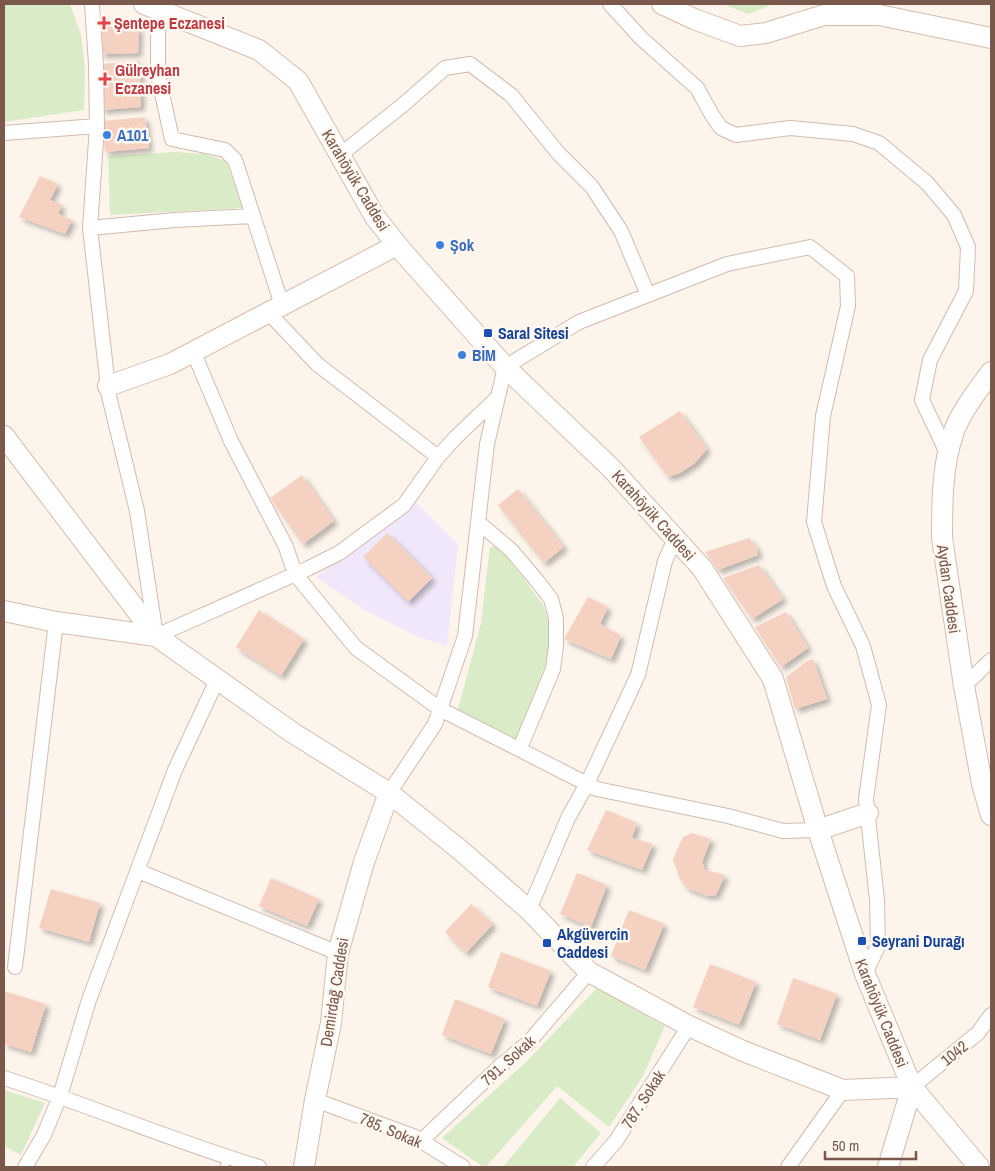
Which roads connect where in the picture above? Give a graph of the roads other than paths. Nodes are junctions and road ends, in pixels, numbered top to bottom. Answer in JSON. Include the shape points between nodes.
{"nodes":[{"id":1,"x":92,"y":4,"type":"edge"},
{"id":2,"x":610,"y":4,"type":"edge"},
{"id":3,"x":662,"y":4,"type":"edge"},
{"id":4,"x":151,"y":7,"type":"edge"},
{"id":5,"x":991,"y":38,"type":"edge"},
{"id":6,"x":97,"y":126,"type":"junction"},
{"id":7,"x":4,"y":133,"type":"edge"},
{"id":8,"x":340,"y":154,"type":"junction"},
{"id":9,"x":253,"y":216,"type":"junction"},
{"id":10,"x":90,"y":228,"type":"junction"},
{"id":11,"x":396,"y":245,"type":"junction"},
{"id":12,"x":648,"y":295,"type":"junction"},
{"id":13,"x":275,"y":308,"type":"junction"},
{"id":14,"x":194,"y":351,"type":"junction"},
{"id":15,"x":505,"y":367,"type":"junction"},
{"id":16,"x":991,"y":372,"type":"edge"},
{"id":17,"x":108,"y":386,"type":"junction"},
{"id":18,"x":497,"y":398,"type":"junction"},
{"id":19,"x":4,"y":436,"type":"edge"},
{"id":20,"x":948,"y":454,"type":"junction"},
{"id":21,"x":438,"y":458,"type":"junction"},
{"id":22,"x":478,"y":522,"type":"junction"},
{"id":23,"x":676,"y":538,"type":"junction"},
{"id":24,"x":295,"y":574,"type":"junction"},
{"id":25,"x":4,"y":611,"type":"edge"},
{"id":26,"x":56,"y":622,"type":"junction"},
{"id":27,"x":156,"y":636,"type":"junction"},
{"id":28,"x":991,"y":660,"type":"edge"},
{"id":29,"x":217,"y":680,"type":"junction"},
{"id":30,"x":964,"y":686,"type":"junction"},
{"id":31,"x":440,"y":709,"type":"junction"},
{"id":32,"x":520,"y":748,"type":"junction"},
{"id":33,"x":587,"y":784,"type":"junction"},
{"id":34,"x":389,"y":793,"type":"junction"},
{"id":35,"x":868,"y":813,"type":"junction"},
{"id":36,"x":991,"y":815,"type":"edge"},
{"id":37,"x":818,"y":830,"type":"junction"},
{"id":38,"x":138,"y":871,"type":"junction"},
{"id":39,"x":528,"y":910,"type":"junction"},
{"id":40,"x":338,"y":953,"type":"junction"},
{"id":41,"x":15,"y":967,"type":"dead end"},
{"id":42,"x":589,"y":972,"type":"junction"},
{"id":43,"x":865,"y":974,"type":"junction"},
{"id":44,"x":991,"y":1015,"type":"edge"},
{"id":45,"x":689,"y":1026,"type":"junction"},
{"id":46,"x":4,"y":1078,"type":"edge"},
{"id":47,"x":912,"y":1087,"type":"junction"},
{"id":48,"x":843,"y":1090,"type":"junction"},
{"id":49,"x":60,"y":1096,"type":"junction"},
{"id":50,"x":315,"y":1100,"type":"junction"},
{"id":51,"x":421,"y":1141,"type":"junction"},
{"id":52,"x":225,"y":1162,"type":"edge"},
{"id":53,"x":25,"y":1167,"type":"edge"},
{"id":54,"x":259,"y":1167,"type":"edge"},
{"id":55,"x":304,"y":1167,"type":"edge"},
{"id":56,"x":463,"y":1167,"type":"edge"},
{"id":57,"x":593,"y":1167,"type":"edge"},
{"id":58,"x":788,"y":1167,"type":"edge"},
{"id":59,"x":888,"y":1167,"type":"edge"},
{"id":60,"x":979,"y":1167,"type":"edge"}],
"edges":[{"from":1,"to":6,"type":"street"},
{"from":2,"to":20,"type":"street","via":[[641,38],[697,88],[721,128],[736,135],[790,128],[835,132],[879,143],[927,183],[954,215],[968,247],[966,291],[930,360],[922,400]]},
{"from":3,"to":5,"type":"street","via":[[740,36],[766,33],[824,15],[879,15]]},
{"from":4,"to":8,"type":"street","name":"Karahöyük Caddesi","via":[[259,50],[298,81]]},
{"from":4,"to":9,"type":"street","via":[[158,75],[172,140],[224,150],[235,160]]},
{"from":6,"to":7,"type":"street"},
{"from":6,"to":10,"type":"street"},
{"from":8,"to":11,"type":"street","name":"Karahöyük Caddesi","via":[[375,217]]},
{"from":8,"to":12,"type":"street","via":[[445,68],[470,64],[511,95],[559,154],[592,187],[621,231]]},
{"from":9,"to":10,"type":"street"},
{"from":9,"to":13,"type":"street"},
{"from":10,"to":17,"type":"street"},
{"from":11,"to":13,"type":"street"},
{"from":11,"to":15,"type":"street","name":"Karahöyük Caddesi"},
{"from":12,"to":15,"type":"street","via":[[579,322]]},
{"from":12,"to":35,"type":"street","via":[[727,264],[810,247],[847,276],[848,306],[823,416],[814,522],[834,586],[863,646],[879,705],[866,799]]},
{"from":13,"to":14,"type":"street"},
{"from":13,"to":21,"type":"street","via":[[316,364]]},
{"from":14,"to":17,"type":"street","via":[[170,364]]},
{"from":14,"to":24,"type":"street","via":[[231,441],[286,547]]},
{"from":15,"to":18,"type":"street"},
{"from":15,"to":23,"type":"street","name":"Karahöyük Caddesi","via":[[612,468]]},
{"from":16,"to":20,"type":"street","name":"Aydan Caddesi","via":[[955,429]]},
{"from":17,"to":27,"type":"street","via":[[137,511]]},
{"from":18,"to":21,"type":"street"},
{"from":18,"to":22,"type":"street","via":[[487,444]]},
{"from":19,"to":27,"type":"street"},
{"from":20,"to":30,"type":"street","name":"Aydan Caddesi","via":[[942,493],[942,538]]},
{"from":21,"to":24,"type":"street","via":[[404,505],[339,553]]},
{"from":22,"to":31,"type":"street","via":[[465,636]]},
{"from":22,"to":32,"type":"street","via":[[511,550],[538,582],[551,599],[556,618],[553,669]]},
{"from":23,"to":33,"type":"street","via":[[665,561],[638,675]]},
{"from":23,"to":37,"type":"street","name":"Karahöyük Caddesi","via":[[702,568],[773,679]]},
{"from":24,"to":27,"type":"street"},
{"from":24,"to":31,"type":"street","via":[[356,648]]},
{"from":25,"to":26,"type":"street"},
{"from":26,"to":27,"type":"street"},
{"from":26,"to":41,"type":"street"},
{"from":27,"to":29,"type":"street"},
{"from":28,"to":30,"type":"street"},
{"from":29,"to":34,"type":"street","via":[[293,733]]},
{"from":29,"to":38,"type":"street","via":[[175,770]]},
{"from":30,"to":36,"type":"street","name":"Aydan Caddesi"},
{"from":31,"to":32,"type":"street"},
{"from":31,"to":34,"type":"street","via":[[435,724]]},
{"from":32,"to":33,"type":"street"},
{"from":33,"to":37,"type":"street","via":[[597,789],[728,816],[782,831]]},
{"from":33,"to":39,"type":"street","via":[[568,818]]},
{"from":34,"to":39,"type":"street"},
{"from":34,"to":40,"type":"street","name":"Demirdağ Caddesi","via":[[364,862]]},
{"from":35,"to":37,"type":"street"},
{"from":35,"to":43,"type":"street","via":[[878,946]]},
{"from":37,"to":43,"type":"street","name":"Karahöyük Caddesi"},
{"from":38,"to":40,"type":"street"},
{"from":38,"to":49,"type":"street","via":[[88,1000]]},
{"from":39,"to":42,"type":"street"},
{"from":40,"to":50,"type":"street","name":"Demirdağ Caddesi","via":[[331,1023]]},
{"from":42,"to":45,"type":"street"},
{"from":42,"to":51,"type":"street","name":"791. Sokak","via":[[529,1042]]},
{"from":43,"to":47,"type":"street","name":"Karahöyük Caddesi"},
{"from":44,"to":47,"type":"street","name":"1042","via":[[978,1033]]},
{"from":45,"to":48,"type":"street","via":[[742,1051]]},
{"from":45,"to":57,"type":"street","name":"787. Sokak","via":[[616,1141]]},
{"from":46,"to":49,"type":"street"},
{"from":47,"to":48,"type":"street"},
{"from":47,"to":59,"type":"street"},
{"from":47,"to":60,"type":"street","name":"Karahöyük Caddesi"},
{"from":48,"to":58,"type":"street"},
{"from":49,"to":52,"type":"street"},
{"from":49,"to":53,"type":"street","via":[[44,1135]]},
{"from":50,"to":51,"type":"street","name":"785. Sokak"},
{"from":50,"to":55,"type":"street","name":"Demirdağ Caddesi"},
{"from":51,"to":56,"type":"street","name":"785. Sokak"},
{"from":52,"to":54,"type":"street"}]}
